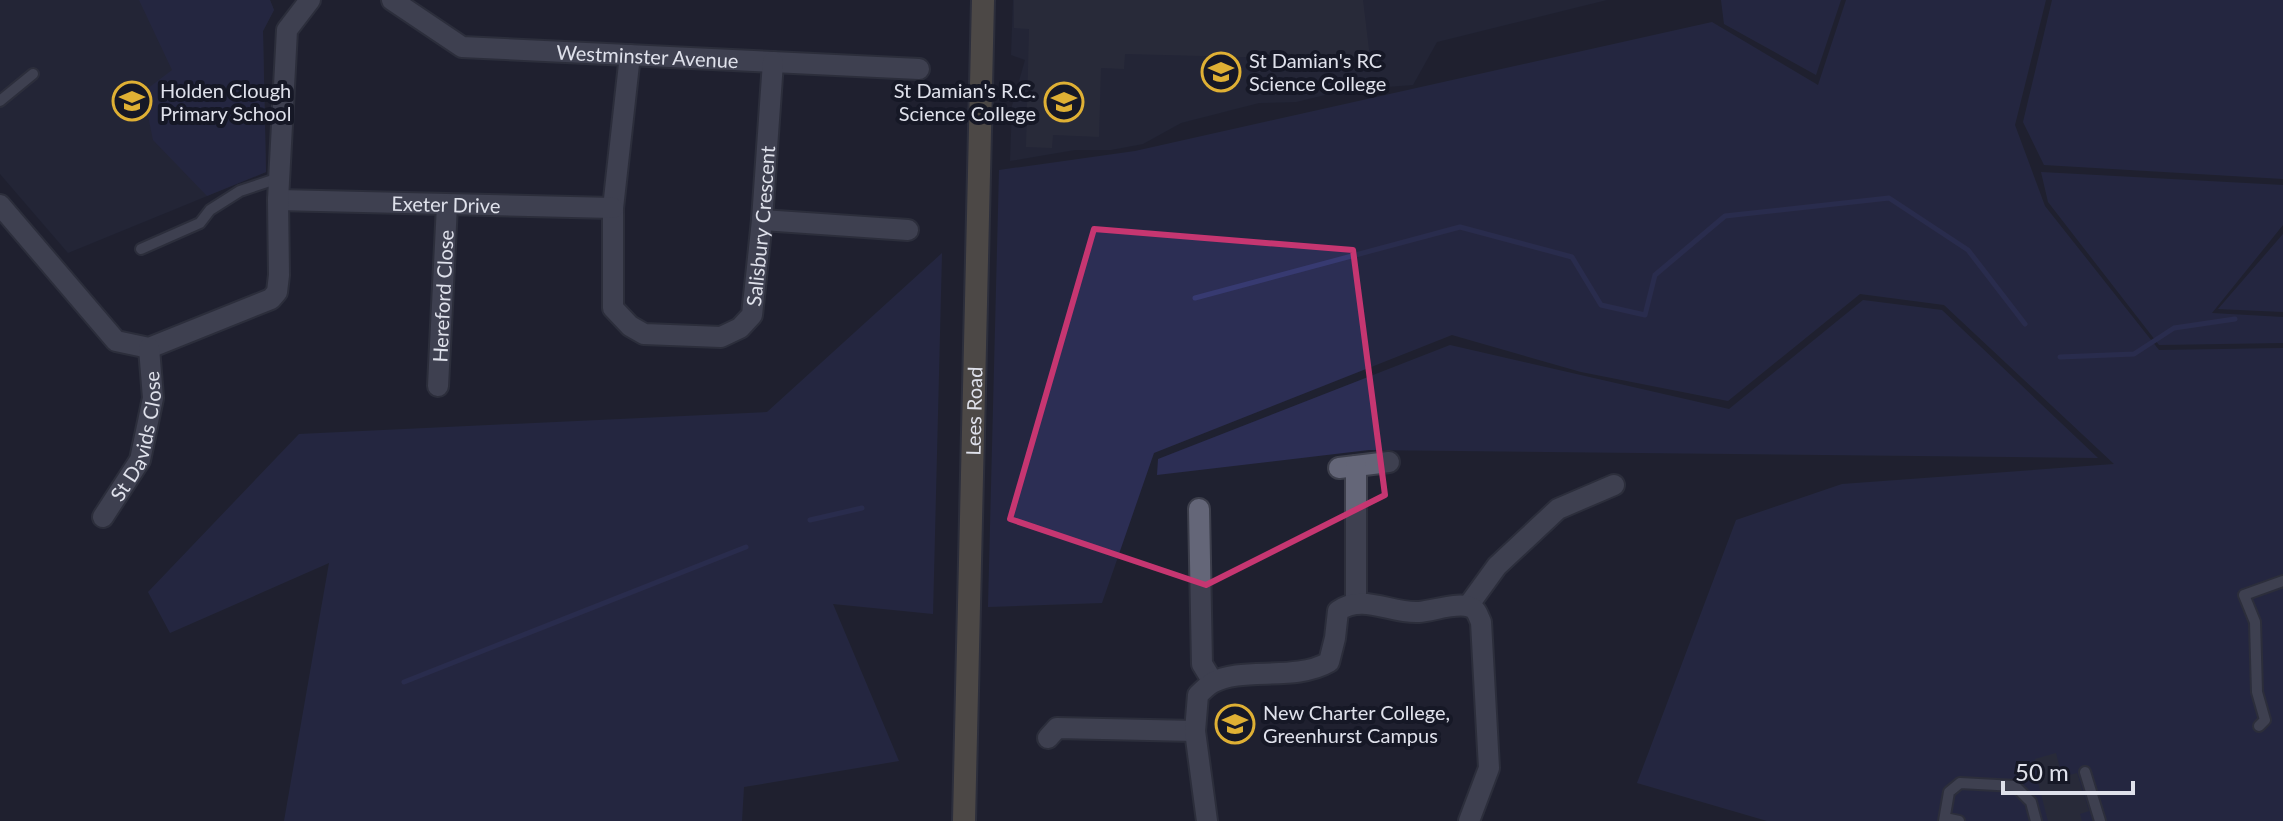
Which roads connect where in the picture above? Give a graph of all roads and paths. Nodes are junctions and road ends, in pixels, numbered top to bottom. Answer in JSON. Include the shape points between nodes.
{"nodes":[{"id":1,"x":310,"y":0,"type":"edge"},
{"id":2,"x":392,"y":0,"type":"edge"},
{"id":3,"x":983,"y":0,"type":"edge"},
{"id":4,"x":630,"y":55,"type":"junction"},
{"id":5,"x":773,"y":62,"type":"junction"},
{"id":6,"x":919,"y":69,"type":"dead end"},
{"id":7,"x":33,"y":74,"type":"dead end"},
{"id":8,"x":0,"y":101,"type":"edge"},
{"id":9,"x":279,"y":178,"type":"junction"},
{"id":10,"x":278,"y":200,"type":"junction"},
{"id":11,"x":0,"y":205,"type":"edge"},
{"id":12,"x":447,"y":205,"type":"junction"},
{"id":13,"x":613,"y":208,"type":"junction"},
{"id":14,"x":762,"y":220,"type":"junction"},
{"id":15,"x":908,"y":230,"type":"dead end"},
{"id":16,"x":141,"y":249,"type":"dead end"},
{"id":17,"x":149,"y":348,"type":"junction"},
{"id":18,"x":438,"y":386,"type":"dead end"},
{"id":19,"x":1389,"y":462,"type":"dead end"},
{"id":20,"x":1614,"y":485,"type":"dead end"},
{"id":21,"x":1199,"y":509,"type":"dead end"},
{"id":22,"x":103,"y":517,"type":"dead end"},
{"id":23,"x":2283,"y":581,"type":"edge"},
{"id":24,"x":1356,"y":604,"type":"junction"},
{"id":25,"x":1468,"y":606,"type":"junction"},
{"id":26,"x":1213,"y":682,"type":"junction"},
{"id":27,"x":2259,"y":726,"type":"dead end"},
{"id":28,"x":1195,"y":731,"type":"junction"},
{"id":29,"x":1048,"y":738,"type":"dead end"},
{"id":30,"x":2085,"y":772,"type":"dead end"},
{"id":31,"x":1944,"y":820,"type":"edge"},
{"id":32,"x":964,"y":821,"type":"edge"},
{"id":33,"x":1207,"y":821,"type":"edge"},
{"id":34,"x":1469,"y":821,"type":"edge"},
{"id":35,"x":1959,"y":821,"type":"edge"},
{"id":36,"x":2036,"y":821,"type":"edge"},
{"id":37,"x":2100,"y":821,"type":"edge"}],
"edges":[{"from":1,"to":9,"type":"street","via":[[287,30]]},
{"from":2,"to":4,"type":"street","name":"Westminster Avenue","via":[[462,47]]},
{"from":3,"to":32,"type":"main road","name":"Lees Road"},
{"from":4,"to":5,"type":"street","name":"Westminster Avenue"},
{"from":4,"to":13,"type":"street","name":"Salisbury Crescent"},
{"from":5,"to":6,"type":"street","name":"Westminster Avenue"},
{"from":5,"to":14,"type":"street","name":"Salisbury Crescent"},
{"from":7,"to":8,"type":"lane"},
{"from":9,"to":10,"type":"street"},
{"from":9,"to":16,"type":"lane","via":[[240,191],[200,223]]},
{"from":10,"to":12,"type":"street","name":"Exeter Drive"},
{"from":10,"to":17,"type":"street","via":[[277,292],[271,299]]},
{"from":11,"to":17,"type":"street","via":[[116,341]]},
{"from":12,"to":13,"type":"street","name":"Exeter Drive"},
{"from":12,"to":18,"type":"street","name":"Hereford Close"},
{"from":13,"to":14,"type":"street","name":"Salisbury Crescent","via":[[613,308],[644,334],[721,337],[740,328],[752,315]]},
{"from":14,"to":15,"type":"street"},
{"from":17,"to":22,"type":"street","name":"St Davids Close","via":[[153,398],[140,460]]},
{"from":19,"to":24,"type":"street","via":[[1348,467]]},
{"from":20,"to":25,"type":"street","via":[[1558,509],[1497,566]]},
{"from":21,"to":26,"type":"street","via":[[1202,664]]},
{"from":23,"to":27,"type":"lane","via":[[2244,595],[2255,622],[2257,692],[2265,720]]},
{"from":24,"to":25,"type":"street","via":[[1414,613]]},
{"from":24,"to":26,"type":"street","via":[[1338,611],[1329,662],[1315,670]]},
{"from":25,"to":34,"type":"street","via":[[1481,622],[1489,768]]},
{"from":26,"to":28,"type":"street","via":[[1198,695]]},
{"from":28,"to":29,"type":"street","via":[[1057,728]]},
{"from":28,"to":33,"type":"street"},
{"from":30,"to":37,"type":"lane"},
{"from":31,"to":35,"type":"lane"},
{"from":31,"to":36,"type":"lane","via":[[1949,792],[1960,783],[2015,786],[2031,802]]}]}
